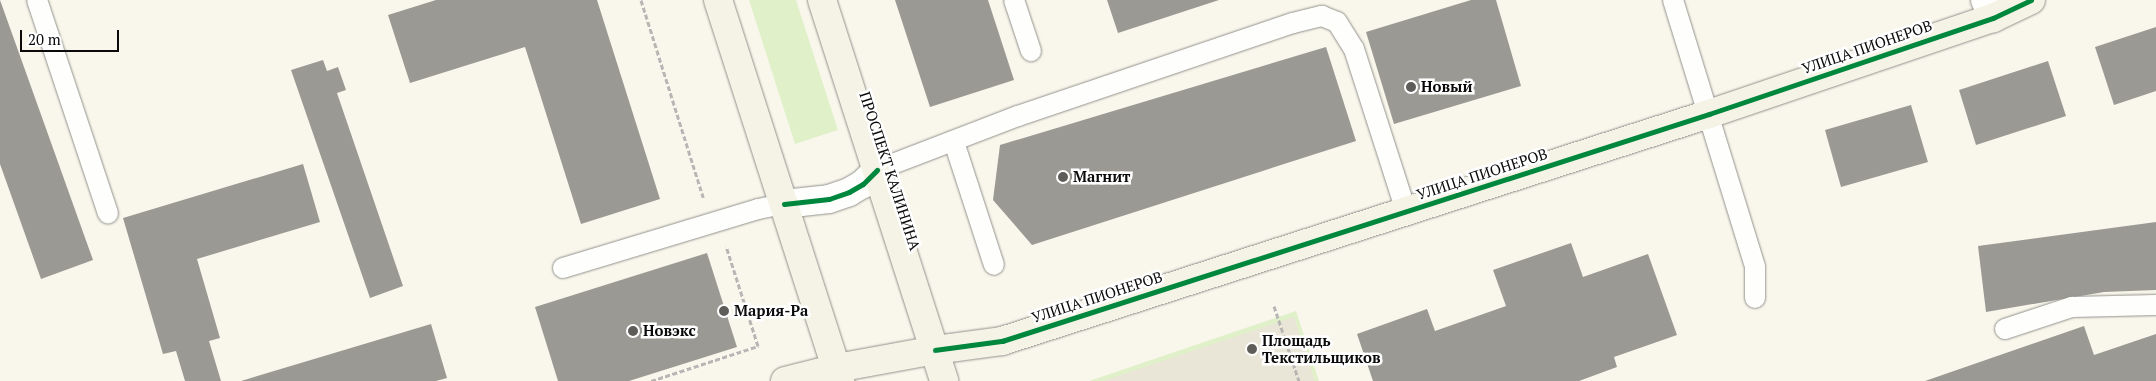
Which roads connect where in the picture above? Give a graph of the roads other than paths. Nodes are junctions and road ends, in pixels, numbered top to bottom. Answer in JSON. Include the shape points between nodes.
{"nodes":[{"id":1,"x":36,"y":0,"type":"edge"},
{"id":2,"x":718,"y":0,"type":"edge"},
{"id":3,"x":822,"y":0,"type":"edge"},
{"id":4,"x":1014,"y":0,"type":"edge"},
{"id":5,"x":1672,"y":0,"type":"edge"},
{"id":6,"x":2031,"y":0,"type":"edge"},
{"id":7,"x":1989,"y":9,"type":"edge"},
{"id":8,"x":1031,"y":51,"type":"dead end"},
{"id":9,"x":1709,"y":114,"type":"junction"},
{"id":10,"x":954,"y":142,"type":"junction"},
{"id":11,"x":876,"y":170,"type":"junction"},
{"id":12,"x":784,"y":204,"type":"junction"},
{"id":13,"x":1406,"y":211,"type":"junction"},
{"id":14,"x":108,"y":214,"type":"dead end"},
{"id":15,"x":994,"y":265,"type":"dead end"},
{"id":16,"x":563,"y":268,"type":"dead end"},
{"id":17,"x":1755,"y":298,"type":"dead end"},
{"id":18,"x":2156,"y":305,"type":"edge"},
{"id":19,"x":2005,"y":329,"type":"dead end"},
{"id":20,"x":935,"y":350,"type":"junction"},
{"id":21,"x":839,"y":374,"type":"edge"},
{"id":22,"x":785,"y":381,"type":"edge"},
{"id":23,"x":944,"y":381,"type":"edge"}],
"edges":[{"from":1,"to":14,"type":"lane"},
{"from":2,"to":12,"type":"street"},
{"from":3,"to":11,"type":"street","name":"ПРОСПЕКТ КАЛИНИНА"},
{"from":4,"to":8,"type":"lane"},
{"from":5,"to":9,"type":"lane"},
{"from":6,"to":7,"type":"street","name":"УЛИЦА ПИОНЕРОВ"},
{"from":7,"to":9,"type":"street","name":"УЛИЦА ПИОНЕРОВ"},
{"from":9,"to":13,"type":"street","name":"УЛИЦА ПИОНЕРОВ"},
{"from":9,"to":17,"type":"lane","via":[[1755,267]]},
{"from":10,"to":11,"type":"lane"},
{"from":10,"to":13,"type":"lane","via":[[1018,116],[1322,16],[1336,22],[1354,49]]},
{"from":10,"to":15,"type":"lane"},
{"from":11,"to":12,"type":"street","via":[[863,184],[842,195]]},
{"from":11,"to":20,"type":"street","name":"ПРОСПЕКТ КАЛИНИНА"},
{"from":12,"to":16,"type":"lane"},
{"from":12,"to":21,"type":"street"},
{"from":13,"to":20,"type":"street","name":"УЛИЦА ПИОНЕРОВ","via":[[1002,341]]},
{"from":18,"to":19,"type":"lane","via":[[2072,307]]},
{"from":20,"to":21,"type":"street","name":"УЛИЦА ПИОНЕРОВ"},
{"from":20,"to":23,"type":"street","name":"ПРОСПЕКТ КАЛИНИНА"},
{"from":21,"to":22,"type":"street","name":"УЛИЦА ПИОНЕРОВ"}]}
